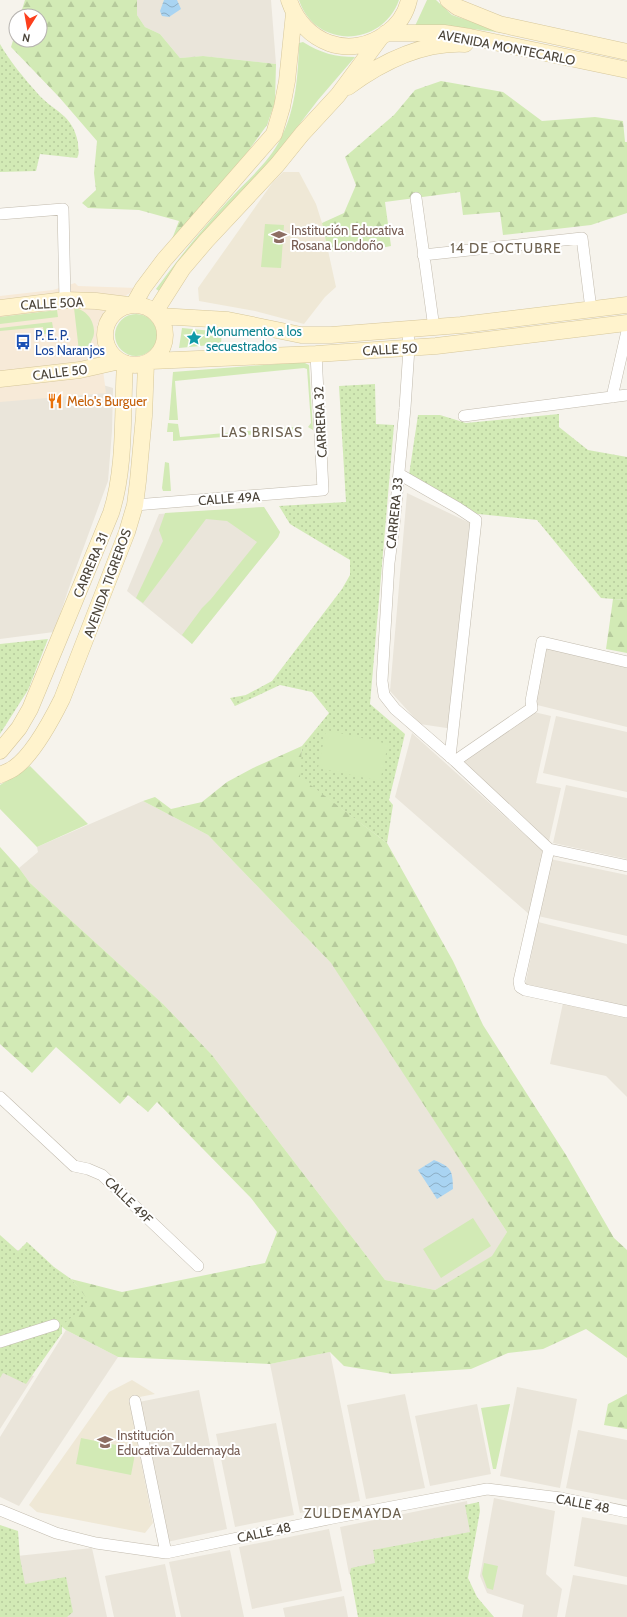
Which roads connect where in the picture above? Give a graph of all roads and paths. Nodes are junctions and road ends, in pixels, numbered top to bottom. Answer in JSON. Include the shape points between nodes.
{"nodes":[{"id":1,"x":409,"y":0,"type":"edge"},
{"id":2,"x":448,"y":0,"type":"edge"},
{"id":3,"x":292,"y":7,"type":"edge"},
{"id":4,"x":384,"y":35,"type":"junction"},
{"id":5,"x":537,"y":51,"type":"junction"},
{"id":6,"x":627,"y":52,"type":"edge"},
{"id":7,"x":627,"y":70,"type":"edge"},
{"id":8,"x":338,"y":95,"type":"junction"},
{"id":9,"x":416,"y":198,"type":"dead end"},
{"id":10,"x":0,"y":214,"type":"edge"},
{"id":11,"x":422,"y":255,"type":"junction"},
{"id":12,"x":167,"y":293,"type":"junction"},
{"id":13,"x":65,"y":300,"type":"junction"},
{"id":14,"x":131,"y":305,"type":"junction"},
{"id":15,"x":627,"y":305,"type":"edge"},
{"id":16,"x":0,"y":308,"type":"edge"},
{"id":17,"x":591,"y":309,"type":"junction"},
{"id":18,"x":157,"y":314,"type":"junction"},
{"id":19,"x":189,"y":317,"type":"junction"},
{"id":20,"x":627,"y":322,"type":"edge"},
{"id":21,"x":434,"y":328,"type":"junction"},
{"id":22,"x":400,"y":331,"type":"junction"},
{"id":23,"x":627,"y":331,"type":"edge"},
{"id":24,"x":404,"y":348,"type":"junction"},
{"id":25,"x":316,"y":354,"type":"junction"},
{"id":26,"x":123,"y":362,"type":"junction"},
{"id":27,"x":148,"y":362,"type":"junction"},
{"id":28,"x":0,"y":379,"type":"edge"},
{"id":29,"x":627,"y":395,"type":"edge"},
{"id":30,"x":612,"y":397,"type":"junction"},
{"id":31,"x":464,"y":416,"type":"dead end"},
{"id":32,"x":399,"y":474,"type":"junction"},
{"id":33,"x":323,"y":490,"type":"joint"},
{"id":34,"x":135,"y":505,"type":"junction"},
{"id":35,"x":627,"y":662,"type":"edge"},
{"id":36,"x":0,"y":751,"type":"edge"},
{"id":37,"x":452,"y":759,"type":"junction"},
{"id":38,"x":0,"y":775,"type":"edge"},
{"id":39,"x":549,"y":849,"type":"junction"},
{"id":40,"x":627,"y":866,"type":"edge"},
{"id":41,"x":627,"y":1012,"type":"edge"},
{"id":42,"x":0,"y":1098,"type":"edge"},
{"id":43,"x":198,"y":1266,"type":"dead end"},
{"id":44,"x":54,"y":1325,"type":"dead end"},
{"id":45,"x":0,"y":1342,"type":"edge"},
{"id":46,"x":135,"y":1402,"type":"dead end"},
{"id":47,"x":0,"y":1510,"type":"edge"},
{"id":48,"x":627,"y":1512,"type":"edge"},
{"id":49,"x":166,"y":1554,"type":"junction"}],
"edges":[{"from":1,"to":4,"type":"main road","via":[[401,18]]},
{"from":2,"to":6,"type":"main road","name":"AVENIDA MONTECARLO","via":[[457,7],[499,24]]},
{"from":3,"to":4,"type":"main road","via":[[305,28],[314,36],[336,45],[359,46]]},
{"from":3,"to":14,"type":"main road","via":[[287,81],[274,134],[164,260]]},
{"from":4,"to":5,"type":"main road","name":"AVENIDA MONTECARLO","via":[[444,33]]},
{"from":4,"to":8,"type":"main road"},
{"from":5,"to":7,"type":"main road","name":"AVENIDA MONTECARLO"},
{"from":5,"to":8,"type":"main road","via":[[488,44],[451,43],[421,48],[357,81]]},
{"from":8,"to":12,"type":"main road","via":[[206,241],[183,268]]},
{"from":9,"to":11,"type":"street"},
{"from":10,"to":13,"type":"street","via":[[63,209]]},
{"from":11,"to":17,"type":"street","via":[[582,238]]},
{"from":11,"to":21,"type":"street"},
{"from":12,"to":18,"type":"main road"},
{"from":12,"to":19,"type":"main road","via":[[173,311]]},
{"from":13,"to":14,"type":"main road","name":"CALLE 50A"},
{"from":13,"to":16,"type":"main road","name":"CALLE 50A"},
{"from":14,"to":18,"type":"main road","via":[[145,306]]},
{"from":14,"to":26,"type":"main road","via":[[122,307],[112,315],[105,333],[107,346],[114,357]]},
{"from":15,"to":17,"type":"main road","name":"CALLE 50"},
{"from":17,"to":21,"type":"main road","name":"CALLE 50"},
{"from":18,"to":19,"type":"main road","name":"CALLE 50"},
{"from":18,"to":27,"type":"main road","via":[[164,326],[166,338],[159,353]]},
{"from":19,"to":22,"type":"main road","name":"CALLE 50","via":[[228,320],[301,335]]},
{"from":20,"to":24,"type":"main road","name":"CALLE 50"},
{"from":21,"to":22,"type":"main road","name":"CALLE 50"},
{"from":22,"to":24,"type":"street","name":"CARRERA 33"},
{"from":23,"to":30,"type":"street"},
{"from":24,"to":25,"type":"main road","name":"CALLE 50"},
{"from":24,"to":32,"type":"street","name":"CARRERA 33"},
{"from":25,"to":27,"type":"main road","name":"CALLE 50"},
{"from":25,"to":33,"type":"street","name":"CARRERA 32"},
{"from":26,"to":27,"type":"main road","via":[[132,365]]},
{"from":26,"to":28,"type":"main road","name":"CALLE 50","via":[[80,370]]},
{"from":26,"to":36,"type":"main road","name":"CARRERA 31","via":[[124,413],[117,495],[35,698],[19,728]]},
{"from":27,"to":34,"type":"main road","name":"AVENIDA TIGREROS"},
{"from":29,"to":30,"type":"street"},
{"from":30,"to":31,"type":"street"},
{"from":32,"to":37,"type":"street","name":"CARRERA 33","via":[[388,563],[382,681],[384,695],[395,709]]},
{"from":32,"to":37,"type":"street","via":[[476,520]]},
{"from":33,"to":34,"type":"street","name":"CALLE 49A"},
{"from":34,"to":38,"type":"main road","name":"AVENIDA TIGREROS","via":[[62,699],[27,756],[14,768]]},
{"from":35,"to":37,"type":"street","via":[[542,642],[531,701],[532,708]]},
{"from":37,"to":39,"type":"street"},
{"from":39,"to":40,"type":"street"},
{"from":39,"to":41,"type":"street","via":[[519,981],[520,987],[524,990]]},
{"from":42,"to":43,"type":"street","name":"CALLE 49F","via":[[74,1166],[102,1175]]},
{"from":44,"to":45,"type":"street"},
{"from":46,"to":49,"type":"street"},
{"from":47,"to":49,"type":"street","name":"CALLE 48","via":[[56,1533],[96,1543]]},
{"from":48,"to":49,"type":"street","name":"CALLE 48","via":[[561,1498],[487,1489]]}]}
